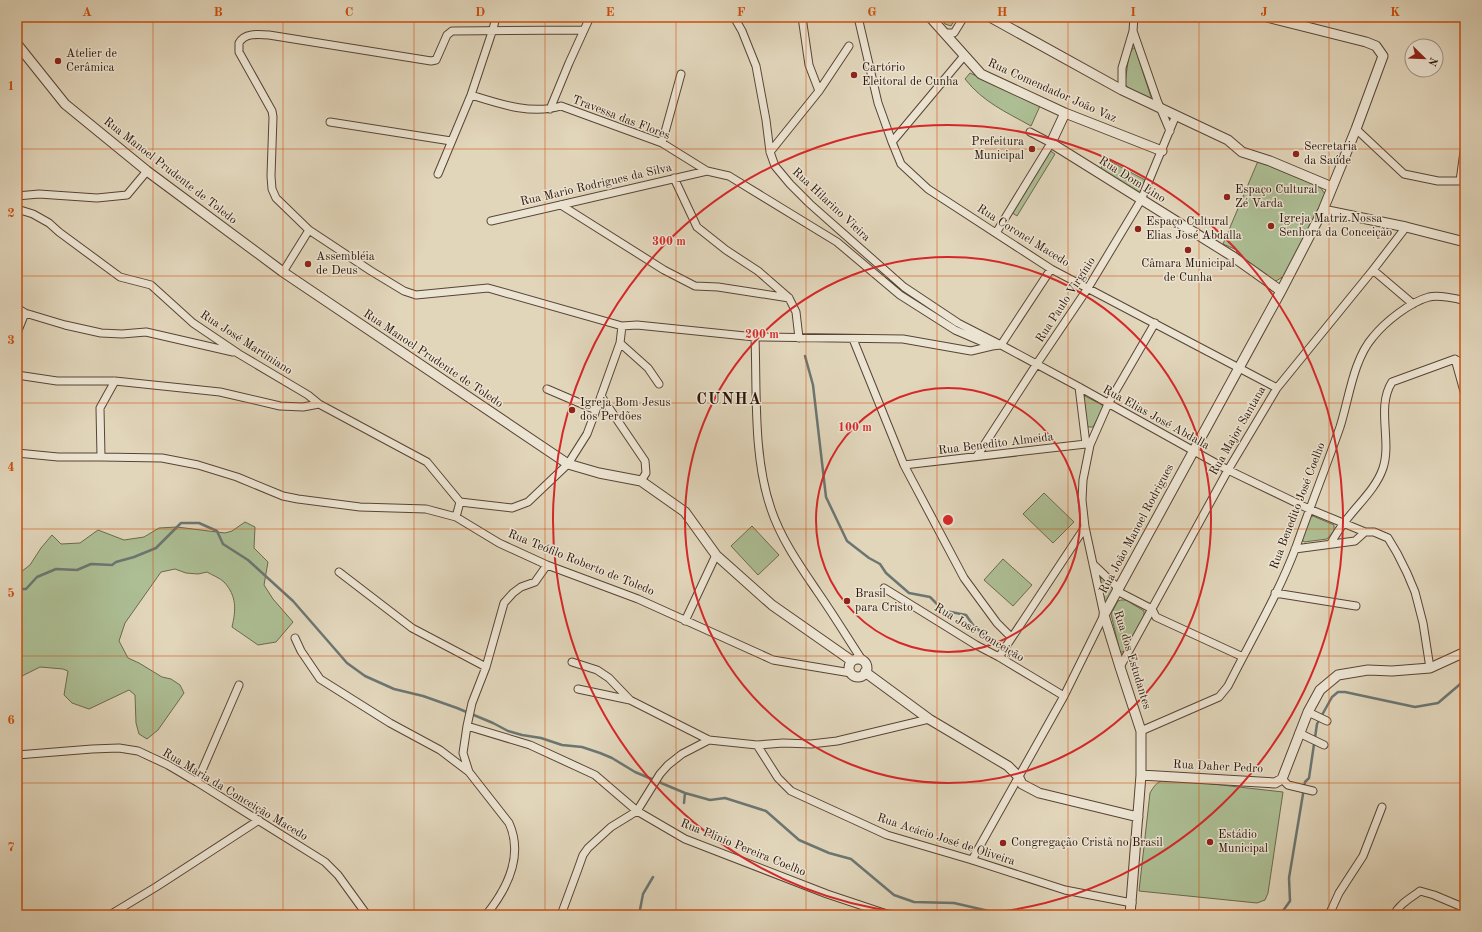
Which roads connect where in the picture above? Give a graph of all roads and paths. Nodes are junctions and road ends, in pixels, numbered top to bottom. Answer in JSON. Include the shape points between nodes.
{"nodes":[{"id":1,"x":496,"y":17,"type":"edge"},
{"id":2,"x":590,"y":17,"type":"edge"},
{"id":3,"x":734,"y":17,"type":"edge"},
{"id":4,"x":802,"y":17,"type":"edge"},
{"id":5,"x":858,"y":17,"type":"edge"},
{"id":6,"x":930,"y":17,"type":"edge"},
{"id":7,"x":963,"y":17,"type":"edge"},
{"id":8,"x":990,"y":17,"type":"edge"},
{"id":9,"x":1134,"y":17,"type":"edge"},
{"id":10,"x":1267,"y":17,"type":"edge"},
{"id":11,"x":493,"y":29,"type":"junction"},
{"id":12,"x":584,"y":30,"type":"junction"},
{"id":13,"x":1133,"y":31,"type":"junction"},
{"id":14,"x":945,"y":34,"type":"junction"},
{"id":15,"x":17,"y":44,"type":"edge"},
{"id":16,"x":849,"y":46,"type":"dead end"},
{"id":17,"x":964,"y":56,"type":"junction"},
{"id":18,"x":681,"y":74,"type":"dead end"},
{"id":19,"x":1122,"y":90,"type":"junction"},
{"id":20,"x":819,"y":91,"type":"junction"},
{"id":21,"x":471,"y":95,"type":"junction"},
{"id":22,"x":1160,"y":108,"type":"junction"},
{"id":23,"x":550,"y":109,"type":"junction"},
{"id":24,"x":1065,"y":113,"type":"junction"},
{"id":25,"x":1176,"y":115,"type":"junction"},
{"id":26,"x":330,"y":122,"type":"dead end"},
{"id":27,"x":1356,"y":129,"type":"junction"},
{"id":28,"x":1170,"y":131,"type":"junction"},
{"id":29,"x":1030,"y":132,"type":"dead end"},
{"id":30,"x":451,"y":141,"type":"junction"},
{"id":31,"x":892,"y":142,"type":"junction"},
{"id":32,"x":662,"y":143,"type":"junction"},
{"id":33,"x":1051,"y":143,"type":"junction"},
{"id":34,"x":1465,"y":144,"type":"edge"},
{"id":35,"x":1162,"y":151,"type":"junction"},
{"id":36,"x":770,"y":152,"type":"junction"},
{"id":37,"x":707,"y":171,"type":"junction"},
{"id":38,"x":147,"y":172,"type":"junction"},
{"id":39,"x":438,"y":174,"type":"dead end"},
{"id":40,"x":674,"y":178,"type":"junction"},
{"id":41,"x":1462,"y":181,"type":"edge"},
{"id":42,"x":1332,"y":187,"type":"junction"},
{"id":43,"x":17,"y":196,"type":"edge"},
{"id":44,"x":1141,"y":200,"type":"junction"},
{"id":45,"x":561,"y":205,"type":"junction"},
{"id":46,"x":17,"y":209,"type":"edge"},
{"id":47,"x":1323,"y":210,"type":"junction"},
{"id":48,"x":491,"y":221,"type":"dead end"},
{"id":49,"x":1406,"y":226,"type":"junction"},
{"id":50,"x":309,"y":230,"type":"junction"},
{"id":51,"x":996,"y":233,"type":"junction"},
{"id":52,"x":837,"y":242,"type":"joint"},
{"id":53,"x":1465,"y":242,"type":"edge"},
{"id":54,"x":1051,"y":269,"type":"junction"},
{"id":55,"x":1373,"y":270,"type":"junction"},
{"id":56,"x":283,"y":272,"type":"junction"},
{"id":57,"x":1088,"y":288,"type":"junction"},
{"id":58,"x":1281,"y":291,"type":"junction"},
{"id":59,"x":789,"y":298,"type":"junction"},
{"id":60,"x":1465,"y":301,"type":"edge"},
{"id":61,"x":1413,"y":304,"type":"junction"},
{"id":62,"x":17,"y":308,"type":"edge"},
{"id":63,"x":25,"y":313,"type":"junction"},
{"id":64,"x":1155,"y":323,"type":"junction"},
{"id":65,"x":622,"y":326,"type":"junction"},
{"id":66,"x":17,"y":333,"type":"edge"},
{"id":67,"x":755,"y":337,"type":"junction"},
{"id":68,"x":799,"y":338,"type":"junction"},
{"id":69,"x":853,"y":339,"type":"junction"},
{"id":70,"x":620,"y":343,"type":"junction"},
{"id":71,"x":1001,"y":345,"type":"junction"},
{"id":72,"x":992,"y":346,"type":"junction"},
{"id":73,"x":239,"y":354,"type":"junction"},
{"id":74,"x":1455,"y":359,"type":"junction"},
{"id":75,"x":1036,"y":365,"type":"junction"},
{"id":76,"x":1465,"y":365,"type":"edge"},
{"id":77,"x":1238,"y":368,"type":"junction"},
{"id":78,"x":17,"y":375,"type":"edge"},
{"id":79,"x":115,"y":381,"type":"junction"},
{"id":80,"x":659,"y":384,"type":"dead end"},
{"id":81,"x":1078,"y":387,"type":"junction"},
{"id":82,"x":1276,"y":388,"type":"junction"},
{"id":83,"x":547,"y":389,"type":"dead end"},
{"id":84,"x":1465,"y":395,"type":"edge"},
{"id":85,"x":601,"y":396,"type":"junction"},
{"id":86,"x":319,"y":404,"type":"junction"},
{"id":87,"x":1108,"y":404,"type":"junction"},
{"id":88,"x":596,"y":410,"type":"junction"},
{"id":89,"x":1088,"y":445,"type":"junction"},
{"id":90,"x":1193,"y":452,"type":"junction"},
{"id":91,"x":17,"y":453,"type":"edge"},
{"id":92,"x":101,"y":456,"type":"junction"},
{"id":93,"x":977,"y":456,"type":"junction"},
{"id":94,"x":568,"y":464,"type":"junction"},
{"id":95,"x":904,"y":465,"type":"junction"},
{"id":96,"x":1228,"y":470,"type":"junction"},
{"id":97,"x":641,"y":481,"type":"junction"},
{"id":98,"x":460,"y":502,"type":"junction"},
{"id":99,"x":1309,"y":509,"type":"junction"},
{"id":100,"x":456,"y":517,"type":"junction"},
{"id":101,"x":1344,"y":523,"type":"junction"},
{"id":102,"x":1085,"y":527,"type":"junction"},
{"id":103,"x":1365,"y":532,"type":"junction"},
{"id":104,"x":1331,"y":543,"type":"junction"},
{"id":105,"x":1295,"y":549,"type":"junction"},
{"id":106,"x":716,"y":554,"type":"junction"},
{"id":107,"x":1093,"y":564,"type":"junction"},
{"id":108,"x":547,"y":565,"type":"junction"},
{"id":109,"x":339,"y":572,"type":"dead end"},
{"id":110,"x":884,"y":588,"type":"dead end"},
{"id":111,"x":1117,"y":591,"type":"junction"},
{"id":112,"x":1275,"y":593,"type":"junction"},
{"id":113,"x":1356,"y":606,"type":"dead end"},
{"id":114,"x":1152,"y":609,"type":"junction"},
{"id":115,"x":1104,"y":615,"type":"junction"},
{"id":116,"x":685,"y":621,"type":"junction"},
{"id":117,"x":1011,"y":637,"type":"junction"},
{"id":118,"x":295,"y":638,"type":"dead end"},
{"id":119,"x":1465,"y":652,"type":"edge"},
{"id":120,"x":999,"y":657,"type":"junction"},
{"id":121,"x":1243,"y":657,"type":"junction"},
{"id":122,"x":857,"y":661,"type":"junction"},
{"id":123,"x":572,"y":662,"type":"dead end"},
{"id":124,"x":486,"y":667,"type":"junction"},
{"id":125,"x":1120,"y":667,"type":"junction"},
{"id":126,"x":1430,"y":668,"type":"junction"},
{"id":127,"x":865,"y":672,"type":"junction"},
{"id":128,"x":851,"y":673,"type":"junction"},
{"id":129,"x":239,"y":685,"type":"dead end"},
{"id":130,"x":578,"y":689,"type":"dead end"},
{"id":131,"x":1064,"y":696,"type":"junction"},
{"id":132,"x":630,"y":700,"type":"junction"},
{"id":133,"x":1311,"y":713,"type":"junction"},
{"id":134,"x":929,"y":719,"type":"junction"},
{"id":135,"x":1325,"y":720,"type":"dead end"},
{"id":136,"x":467,"y":724,"type":"junction"},
{"id":137,"x":1141,"y":731,"type":"junction"},
{"id":138,"x":1302,"y":734,"type":"junction"},
{"id":139,"x":709,"y":740,"type":"junction"},
{"id":140,"x":1321,"y":743,"type":"dead end"},
{"id":141,"x":757,"y":745,"type":"junction"},
{"id":142,"x":17,"y":755,"type":"edge"},
{"id":143,"x":469,"y":772,"type":"junction"},
{"id":144,"x":1141,"y":775,"type":"junction"},
{"id":145,"x":1018,"y":776,"type":"junction"},
{"id":146,"x":1282,"y":779,"type":"junction"},
{"id":147,"x":197,"y":782,"type":"junction"},
{"id":148,"x":1313,"y":790,"type":"dead end"},
{"id":149,"x":1382,"y":807,"type":"dead end"},
{"id":150,"x":637,"y":811,"type":"junction"},
{"id":151,"x":1138,"y":817,"type":"junction"},
{"id":152,"x":259,"y":820,"type":"junction"},
{"id":153,"x":972,"y":860,"type":"junction"},
{"id":154,"x":1132,"y":902,"type":"junction"},
{"id":155,"x":1465,"y":908,"type":"edge"},
{"id":156,"x":113,"y":915,"type":"edge"},
{"id":157,"x":367,"y":915,"type":"edge"},
{"id":158,"x":486,"y":915,"type":"edge"},
{"id":159,"x":561,"y":915,"type":"edge"},
{"id":160,"x":890,"y":915,"type":"edge"},
{"id":161,"x":1130,"y":915,"type":"edge"},
{"id":162,"x":1329,"y":915,"type":"edge"},
{"id":163,"x":1394,"y":915,"type":"edge"}],
"edges":[{"from":1,"to":11,"type":"street"},
{"from":2,"to":12,"type":"street"},
{"from":3,"to":36,"type":"street","name":"Rua Hilarino Vieira","via":[[756,66]]},
{"from":4,"to":20,"type":"street","via":[[809,65]]},
{"from":5,"to":31,"type":"street","name":"Rua Coronel Macedo","via":[[878,103]]},
{"from":6,"to":14,"type":"street","name":"Rua Comendador João Vaz"},
{"from":7,"to":14,"type":"street","via":[[954,33]]},
{"from":8,"to":19,"type":"street"},
{"from":9,"to":13,"type":"street"},
{"from":10,"to":27,"type":"street","name":"Rua João Manoel Rodrigues","via":[[1376,46],[1383,56]]},
{"from":11,"to":12,"type":"street"},
{"from":11,"to":21,"type":"street"},
{"from":11,"to":50,"type":"street","via":[[452,31],[447,35],[436,60],[431,61],[269,35],[250,35],[239,41],[239,52],[272,111],[272,189],[280,203]]},
{"from":12,"to":23,"type":"street"},
{"from":13,"to":19,"type":"street","via":[[1122,68]]},
{"from":13,"to":22,"type":"street"},
{"from":14,"to":17,"type":"street","name":"Rua Comendador João Vaz"},
{"from":15,"to":38,"type":"street","name":"Rua Manoel Prudente de Toledo","via":[[65,104]]},
{"from":16,"to":20,"type":"street"},
{"from":17,"to":24,"type":"street","name":"Rua Comendador João Vaz","via":[[981,74]]},
{"from":17,"to":31,"type":"street"},
{"from":18,"to":32,"type":"street"},
{"from":19,"to":22,"type":"street"},
{"from":20,"to":36,"type":"street"},
{"from":21,"to":23,"type":"street","name":"Travessa das Flores","via":[[510,107]]},
{"from":21,"to":30,"type":"street"},
{"from":22,"to":25,"type":"street"},
{"from":22,"to":28,"type":"street"},
{"from":23,"to":32,"type":"street","name":"Travessa das Flores","via":[[561,106]]},
{"from":24,"to":33,"type":"street"},
{"from":24,"to":35,"type":"street","name":"Rua Comendador João Vaz"},
{"from":25,"to":28,"type":"street","name":"Rua Paulo Virgínio"},
{"from":25,"to":42,"type":"street","via":[[1228,140],[1242,152]]},
{"from":26,"to":30,"type":"street"},
{"from":27,"to":41,"type":"street","via":[[1404,174],[1438,181]]},
{"from":27,"to":42,"type":"street","name":"Rua João Manoel Rodrigues"},
{"from":28,"to":35,"type":"street","name":"Rua Paulo Virgínio"},
{"from":29,"to":33,"type":"street"},
{"from":30,"to":39,"type":"street"},
{"from":31,"to":51,"type":"street","name":"Rua Coronel Macedo","via":[[901,164],[928,189]]},
{"from":32,"to":37,"type":"street","name":"Travessa das Flores"},
{"from":33,"to":44,"type":"street","name":"Rua Dom Lino"},
{"from":33,"to":51,"type":"street"},
{"from":34,"to":41,"type":"street"},
{"from":35,"to":44,"type":"street","name":"Rua Paulo Virgínio"},
{"from":36,"to":71,"type":"street","name":"Rua Hilarino Vieira","via":[[775,166],[790,184],[904,287],[958,323]]},
{"from":37,"to":40,"type":"street","name":"Rua Mario Rodrigues da Silva"},
{"from":37,"to":52,"type":"street","name":"Travessa das Flores","via":[[729,176]]},
{"from":38,"to":43,"type":"street","via":[[127,195],[97,198],[39,194]]},
{"from":38,"to":56,"type":"street","name":"Rua Manoel Prudente de Toledo"},
{"from":40,"to":45,"type":"street","name":"Rua Mario Rodrigues da Silva"},
{"from":40,"to":59,"type":"street","via":[[697,227],[758,271]]},
{"from":42,"to":47,"type":"street","name":"Rua João Manoel Rodrigues"},
{"from":44,"to":57,"type":"street","name":"Rua Paulo Virgínio"},
{"from":44,"to":58,"type":"street","name":"Rua Dom Lino","via":[[1232,256]]},
{"from":45,"to":48,"type":"street","name":"Rua Mario Rodrigues da Silva"},
{"from":45,"to":59,"type":"street","via":[[664,270],[695,286]]},
{"from":46,"to":73,"type":"street","name":"Rua José Martiniano","via":[[33,214],[49,224],[120,277],[151,285],[193,323]]},
{"from":47,"to":49,"type":"street"},
{"from":47,"to":58,"type":"street","name":"Rua João Manoel Rodrigues"},
{"from":49,"to":53,"type":"street"},
{"from":49,"to":55,"type":"street","name":"Rua Major Santana"},
{"from":50,"to":56,"type":"street"},
{"from":50,"to":65,"type":"street","via":[[382,278],[416,296],[488,288]]},
{"from":51,"to":54,"type":"street","name":"Rua Coronel Macedo"},
{"from":52,"to":72,"type":"street","name":"Rua Hilarino Vieira","via":[[900,295],[955,330]]},
{"from":54,"to":57,"type":"street","name":"Rua Coronel Macedo"},
{"from":54,"to":71,"type":"street"},
{"from":55,"to":61,"type":"street"},
{"from":55,"to":82,"type":"street","name":"Rua Major Santana"},
{"from":56,"to":94,"type":"street","name":"Rua Manoel Prudente de Toledo"},
{"from":57,"to":64,"type":"street","name":"Rua Coronel Macedo"},
{"from":57,"to":75,"type":"street","name":"Rua Paulo Virgínio"},
{"from":58,"to":77,"type":"street","name":"Rua João Manoel Rodrigues"},
{"from":59,"to":68,"type":"street","via":[[796,312]]},
{"from":60,"to":61,"type":"street","name":"Rua Benedito José Coelho","via":[[1430,297]]},
{"from":61,"to":99,"type":"street","name":"Rua Benedito José Coelho","via":[[1396,315],[1372,337],[1362,353],[1340,427]]},
{"from":62,"to":63,"type":"street"},
{"from":63,"to":66,"type":"street"},
{"from":63,"to":73,"type":"street","via":[[101,333],[146,332]]},
{"from":64,"to":77,"type":"street","name":"Rua Coronel Macedo"},
{"from":64,"to":87,"type":"street","name":"Rua dos Estudantes"},
{"from":65,"to":67,"type":"street","via":[[637,325]]},
{"from":65,"to":70,"type":"street"},
{"from":67,"to":68,"type":"street"},
{"from":67,"to":122,"type":"street","via":[[758,435],[771,509],[802,570]]},
{"from":68,"to":69,"type":"street"},
{"from":69,"to":72,"type":"street","via":[[903,339],[971,351]]},
{"from":69,"to":95,"type":"street"},
{"from":70,"to":80,"type":"street","via":[[648,368]]},
{"from":70,"to":85,"type":"street"},
{"from":71,"to":72,"type":"street","name":"Rua Hilarino Vieira"},
{"from":71,"to":75,"type":"street","name":"Rua Hilarino Vieira"},
{"from":73,"to":86,"type":"street","name":"Rua José Martiniano"},
{"from":74,"to":76,"type":"street"},
{"from":74,"to":84,"type":"street"},
{"from":74,"to":101,"type":"street","via":[[1392,382],[1386,391],[1384,467],[1375,484]]},
{"from":75,"to":81,"type":"street","name":"Rua Elias José Abdalla"},
{"from":75,"to":93,"type":"street","name":"Rua Paulo Virgínio"},
{"from":77,"to":82,"type":"street","name":"Rua Coronel Macedo"},
{"from":77,"to":90,"type":"street","name":"Rua João Manoel Rodrigues"},
{"from":78,"to":79,"type":"street","via":[[57,381]]},
{"from":79,"to":86,"type":"street","via":[[220,392],[280,406]]},
{"from":79,"to":92,"type":"street","via":[[100,408]]},
{"from":81,"to":87,"type":"street","name":"Rua Elias José Abdalla"},
{"from":81,"to":89,"type":"street"},
{"from":82,"to":96,"type":"street","name":"Rua Major Santana"},
{"from":83,"to":88,"type":"street"},
{"from":85,"to":88,"type":"street"},
{"from":85,"to":97,"type":"street","via":[[645,460],[646,473]]},
{"from":86,"to":98,"type":"street","name":"Rua José Martiniano","via":[[427,462]]},
{"from":87,"to":89,"type":"street","name":"Rua dos Estudantes"},
{"from":87,"to":90,"type":"street","name":"Rua Elias José Abdalla"},
{"from":88,"to":94,"type":"street","via":[[587,434]]},
{"from":89,"to":93,"type":"street","name":"Rua Benedito Almeida"},
{"from":89,"to":102,"type":"street","name":"Rua dos Estudantes","via":[[1082,493]]},
{"from":90,"to":96,"type":"street","name":"Rua Elias José Abdalla"},
{"from":90,"to":111,"type":"street","name":"Rua João Manoel Rodrigues"},
{"from":91,"to":92,"type":"street","name":"Rua Teófilo Roberto de Toledo","via":[[58,457]]},
{"from":92,"to":100,"type":"street","name":"Rua Teófilo Roberto de Toledo","via":[[162,458],[198,465],[291,498],[360,507],[426,509]]},
{"from":93,"to":95,"type":"street","name":"Rua Benedito Almeida"},
{"from":94,"to":97,"type":"street","name":"Rua Manoel Prudente de Toledo"},
{"from":94,"to":98,"type":"street","via":[[528,502],[512,508]]},
{"from":95,"to":117,"type":"street","via":[[964,578],[997,623]]},
{"from":96,"to":99,"type":"street","name":"Rua Elias José Abdalla"},
{"from":96,"to":114,"type":"street","name":"Rua Major Santana"},
{"from":97,"to":106,"type":"street","name":"Rua Manoel Prudente de Toledo","via":[[685,512]]},
{"from":98,"to":100,"type":"street"},
{"from":99,"to":101,"type":"street"},
{"from":99,"to":105,"type":"street","name":"Rua Benedito José Coelho"},
{"from":100,"to":108,"type":"street","name":"Rua Teófilo Roberto de Toledo","via":[[499,543]]},
{"from":101,"to":103,"type":"street"},
{"from":101,"to":104,"type":"street"},
{"from":102,"to":107,"type":"street","name":"Rua dos Estudantes"},
{"from":102,"to":117,"type":"street"},
{"from":103,"to":104,"type":"street","via":[[1355,541]]},
{"from":103,"to":126,"type":"street","via":[[1374,532],[1388,538],[1407,573],[1423,623]]},
{"from":104,"to":105,"type":"street"},
{"from":105,"to":112,"type":"street","name":"Rua Benedito José Coelho"},
{"from":106,"to":116,"type":"street"},
{"from":106,"to":122,"type":"street","name":"Rua Manoel Prudente de Toledo","via":[[772,605]]},
{"from":107,"to":111,"type":"street","via":[[1116,586]]},
{"from":107,"to":115,"type":"street","name":"Rua dos Estudantes"},
{"from":108,"to":116,"type":"street","name":"Rua Teófilo Roberto de Toledo","via":[[638,599]]},
{"from":108,"to":124,"type":"street","via":[[535,582],[521,587],[504,603]]},
{"from":109,"to":124,"type":"street","via":[[412,628]]},
{"from":110,"to":120,"type":"street","name":"Rua José Conceição"},
{"from":111,"to":114,"type":"street"},
{"from":111,"to":115,"type":"street","name":"Rua João Manoel Rodrigues"},
{"from":112,"to":113,"type":"street"},
{"from":112,"to":121,"type":"street","name":"Rua Benedito José Coelho"},
{"from":114,"to":121,"type":"street","via":[[1156,617]]},
{"from":114,"to":125,"type":"street","name":"Rua Major Santana"},
{"from":115,"to":125,"type":"street","name":"Rua dos Estudantes"},
{"from":115,"to":131,"type":"street","name":"Rua João Manoel Rodrigues"},
{"from":116,"to":128,"type":"street","name":"Rua Teófilo Roberto de Toledo","via":[[773,660]]},
{"from":117,"to":120,"type":"street"},
{"from":118,"to":143,"type":"street","via":[[320,679],[390,723],[440,750]]},
{"from":119,"to":126,"type":"street"},
{"from":120,"to":131,"type":"street","name":"Rua José Conceição"},
{"from":121,"to":137,"type":"street","name":"Rua Benedito José Coelho","via":[[1228,686],[1219,697]]},
{"from":122,"to":127,"type":"street","via":[[866,667]]},
{"from":122,"to":128,"type":"street","via":[[849,666]]},
{"from":123,"to":132,"type":"street","via":[[604,674]]},
{"from":124,"to":136,"type":"street"},
{"from":125,"to":137,"type":"street","name":"Rua dos Estudantes"},
{"from":126,"to":133,"type":"street","via":[[1368,670],[1338,675],[1320,690]]},
{"from":127,"to":128,"type":"street","via":[[861,676]]},
{"from":127,"to":134,"type":"street"},
{"from":129,"to":147,"type":"street"},
{"from":130,"to":132,"type":"street"},
{"from":131,"to":145,"type":"street","name":"Rua João Manoel Rodrigues"},
{"from":132,"to":139,"type":"street"},
{"from":133,"to":135,"type":"street"},
{"from":133,"to":138,"type":"street"},
{"from":134,"to":141,"type":"street","via":[[837,741]]},
{"from":134,"to":145,"type":"street","via":[[1008,766]]},
{"from":136,"to":143,"type":"street","via":[[463,753]]},
{"from":136,"to":150,"type":"street","name":"Rua Plinio Pereira Coelho","via":[[530,745],[576,765],[594,775]]},
{"from":137,"to":144,"type":"street","name":"Rua dos Estudantes"},
{"from":138,"to":140,"type":"street"},
{"from":138,"to":146,"type":"street"},
{"from":139,"to":141,"type":"street"},
{"from":139,"to":150,"type":"street","via":[[682,754],[660,774]]},
{"from":141,"to":153,"type":"street","name":"Rua Acácio José de Oliveira","via":[[778,778],[791,792],[887,835]]},
{"from":142,"to":147,"type":"street","name":"Rua Maria da Conceição Macedo","via":[[126,749],[138,751]]},
{"from":143,"to":158,"type":"street","via":[[509,823],[515,842],[515,861],[502,892]]},
{"from":144,"to":146,"type":"street","name":"Rua Daher Pedro","via":[[1275,783]]},
{"from":144,"to":151,"type":"street","name":"Rua dos Estudantes"},
{"from":145,"to":151,"type":"street","via":[[1022,784],[1039,793]]},
{"from":145,"to":153,"type":"street","name":"Rua João Manoel Rodrigues"},
{"from":146,"to":148,"type":"street","via":[[1296,788]]},
{"from":147,"to":152,"type":"street","name":"Rua Maria da Conceição Macedo"},
{"from":149,"to":162,"type":"street","via":[[1363,856],[1339,893]]},
{"from":150,"to":159,"type":"street","via":[[611,827],[585,852]]},
{"from":150,"to":160,"type":"street","name":"Rua Plinio Pereira Coelho","via":[[685,839],[827,894]]},
{"from":151,"to":154,"type":"street","name":"Rua dos Estudantes"},
{"from":152,"to":156,"type":"street"},
{"from":152,"to":157,"type":"street","name":"Rua Maria da Conceição Macedo","via":[[325,862],[338,875]]},
{"from":153,"to":154,"type":"street","name":"Rua Acácio José de Oliveira","via":[[1065,890]]},
{"from":154,"to":161,"type":"street","name":"Rua dos Estudantes"},
{"from":155,"to":163,"type":"street","via":[[1420,892],[1397,909]]}]}
